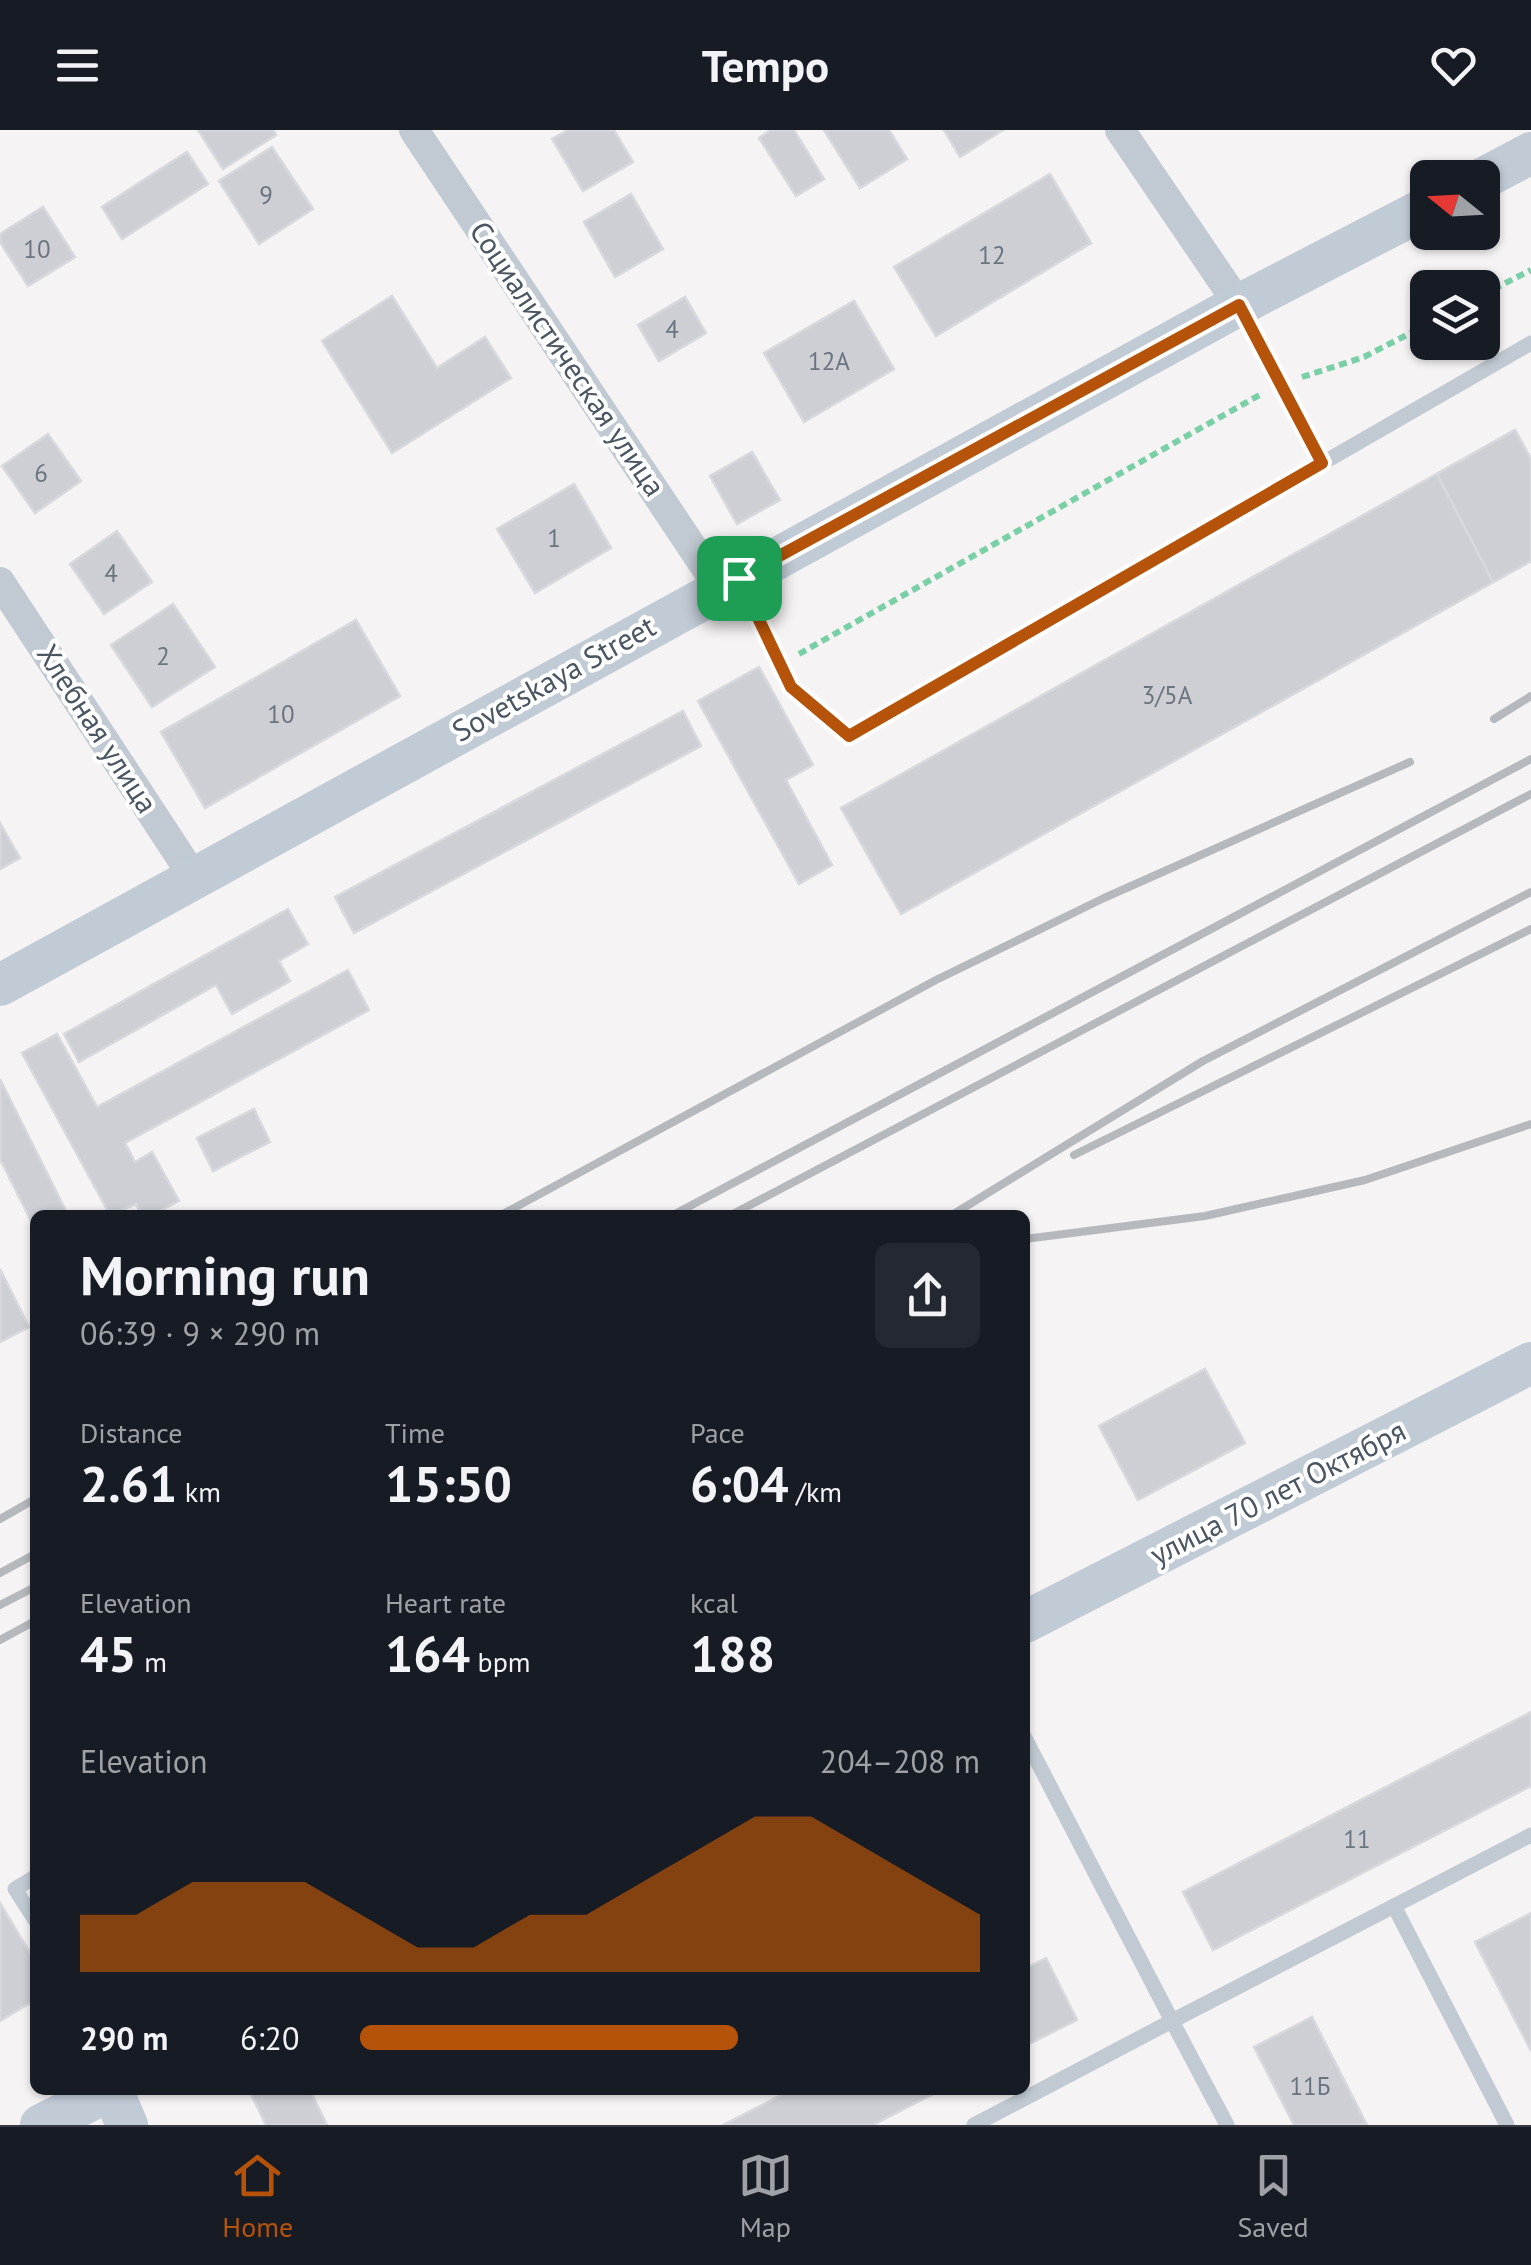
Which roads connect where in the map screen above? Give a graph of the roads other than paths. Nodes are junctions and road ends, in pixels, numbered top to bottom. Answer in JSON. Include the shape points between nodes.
{"nodes":[{"id":1,"x":414,"y":130,"type":"edge"},
{"id":2,"x":1120,"y":130,"type":"edge"},
{"id":3,"x":1531,"y":154,"type":"edge"},
{"id":4,"x":1500,"y":169,"type":"edge"},
{"id":5,"x":1410,"y":216,"type":"edge"},
{"id":6,"x":1239,"y":305,"type":"junction"},
{"id":7,"x":1531,"y":342,"type":"edge"},
{"id":8,"x":1322,"y":463,"type":"junction"},
{"id":9,"x":0,"y":582,"type":"edge"},
{"id":10,"x":729,"y":584,"type":"junction"},
{"id":11,"x":194,"y":876,"type":"junction"},
{"id":12,"x":0,"y":985,"type":"edge"},
{"id":13,"x":1531,"y":1363,"type":"edge"},
{"id":14,"x":1030,"y":1619,"type":"edge"},
{"id":15,"x":1030,"y":1748,"type":"edge"},
{"id":16,"x":1531,"y":1835,"type":"edge"},
{"id":17,"x":30,"y":1881,"type":"edge"},
{"id":18,"x":1394,"y":1906,"type":"junction"},
{"id":19,"x":30,"y":1912,"type":"edge"},
{"id":20,"x":1172,"y":2020,"type":"junction"},
{"id":21,"x":102,"y":2095,"type":"edge"},
{"id":22,"x":114,"y":2095,"type":"edge"},
{"id":23,"x":41,"y":2125,"type":"edge"},
{"id":24,"x":128,"y":2125,"type":"edge"},
{"id":25,"x":974,"y":2125,"type":"edge"},
{"id":26,"x":1227,"y":2125,"type":"edge"},
{"id":27,"x":1507,"y":2125,"type":"edge"}],
"edges":[{"from":1,"to":10,"type":"street","name":"Социалистическая улица"},
{"from":2,"to":6,"type":"street"},
{"from":3,"to":4,"type":"street"},
{"from":5,"to":6,"type":"street","name":"Sovetskaya Street"},
{"from":6,"to":8,"type":"lane"},
{"from":6,"to":10,"type":"street","name":"Sovetskaya Street"},
{"from":7,"to":8,"type":"lane"},
{"from":8,"to":10,"type":"lane","via":[[849,736],[791,687]]},
{"from":9,"to":11,"type":"street","name":"Хлебная улица"},
{"from":10,"to":11,"type":"street","name":"Sovetskaya Street"},
{"from":11,"to":12,"type":"street","name":"Sovetskaya Street"},
{"from":13,"to":14,"type":"street","name":"улица 70 лет Октября"},
{"from":15,"to":20,"type":"lane"},
{"from":16,"to":18,"type":"lane"},
{"from":17,"to":19,"type":"lane","via":[[16,1889]]},
{"from":18,"to":20,"type":"lane"},
{"from":18,"to":27,"type":"lane"},
{"from":20,"to":25,"type":"lane"},
{"from":20,"to":26,"type":"lane"},
{"from":21,"to":23,"type":"street"},
{"from":22,"to":24,"type":"street"}]}
